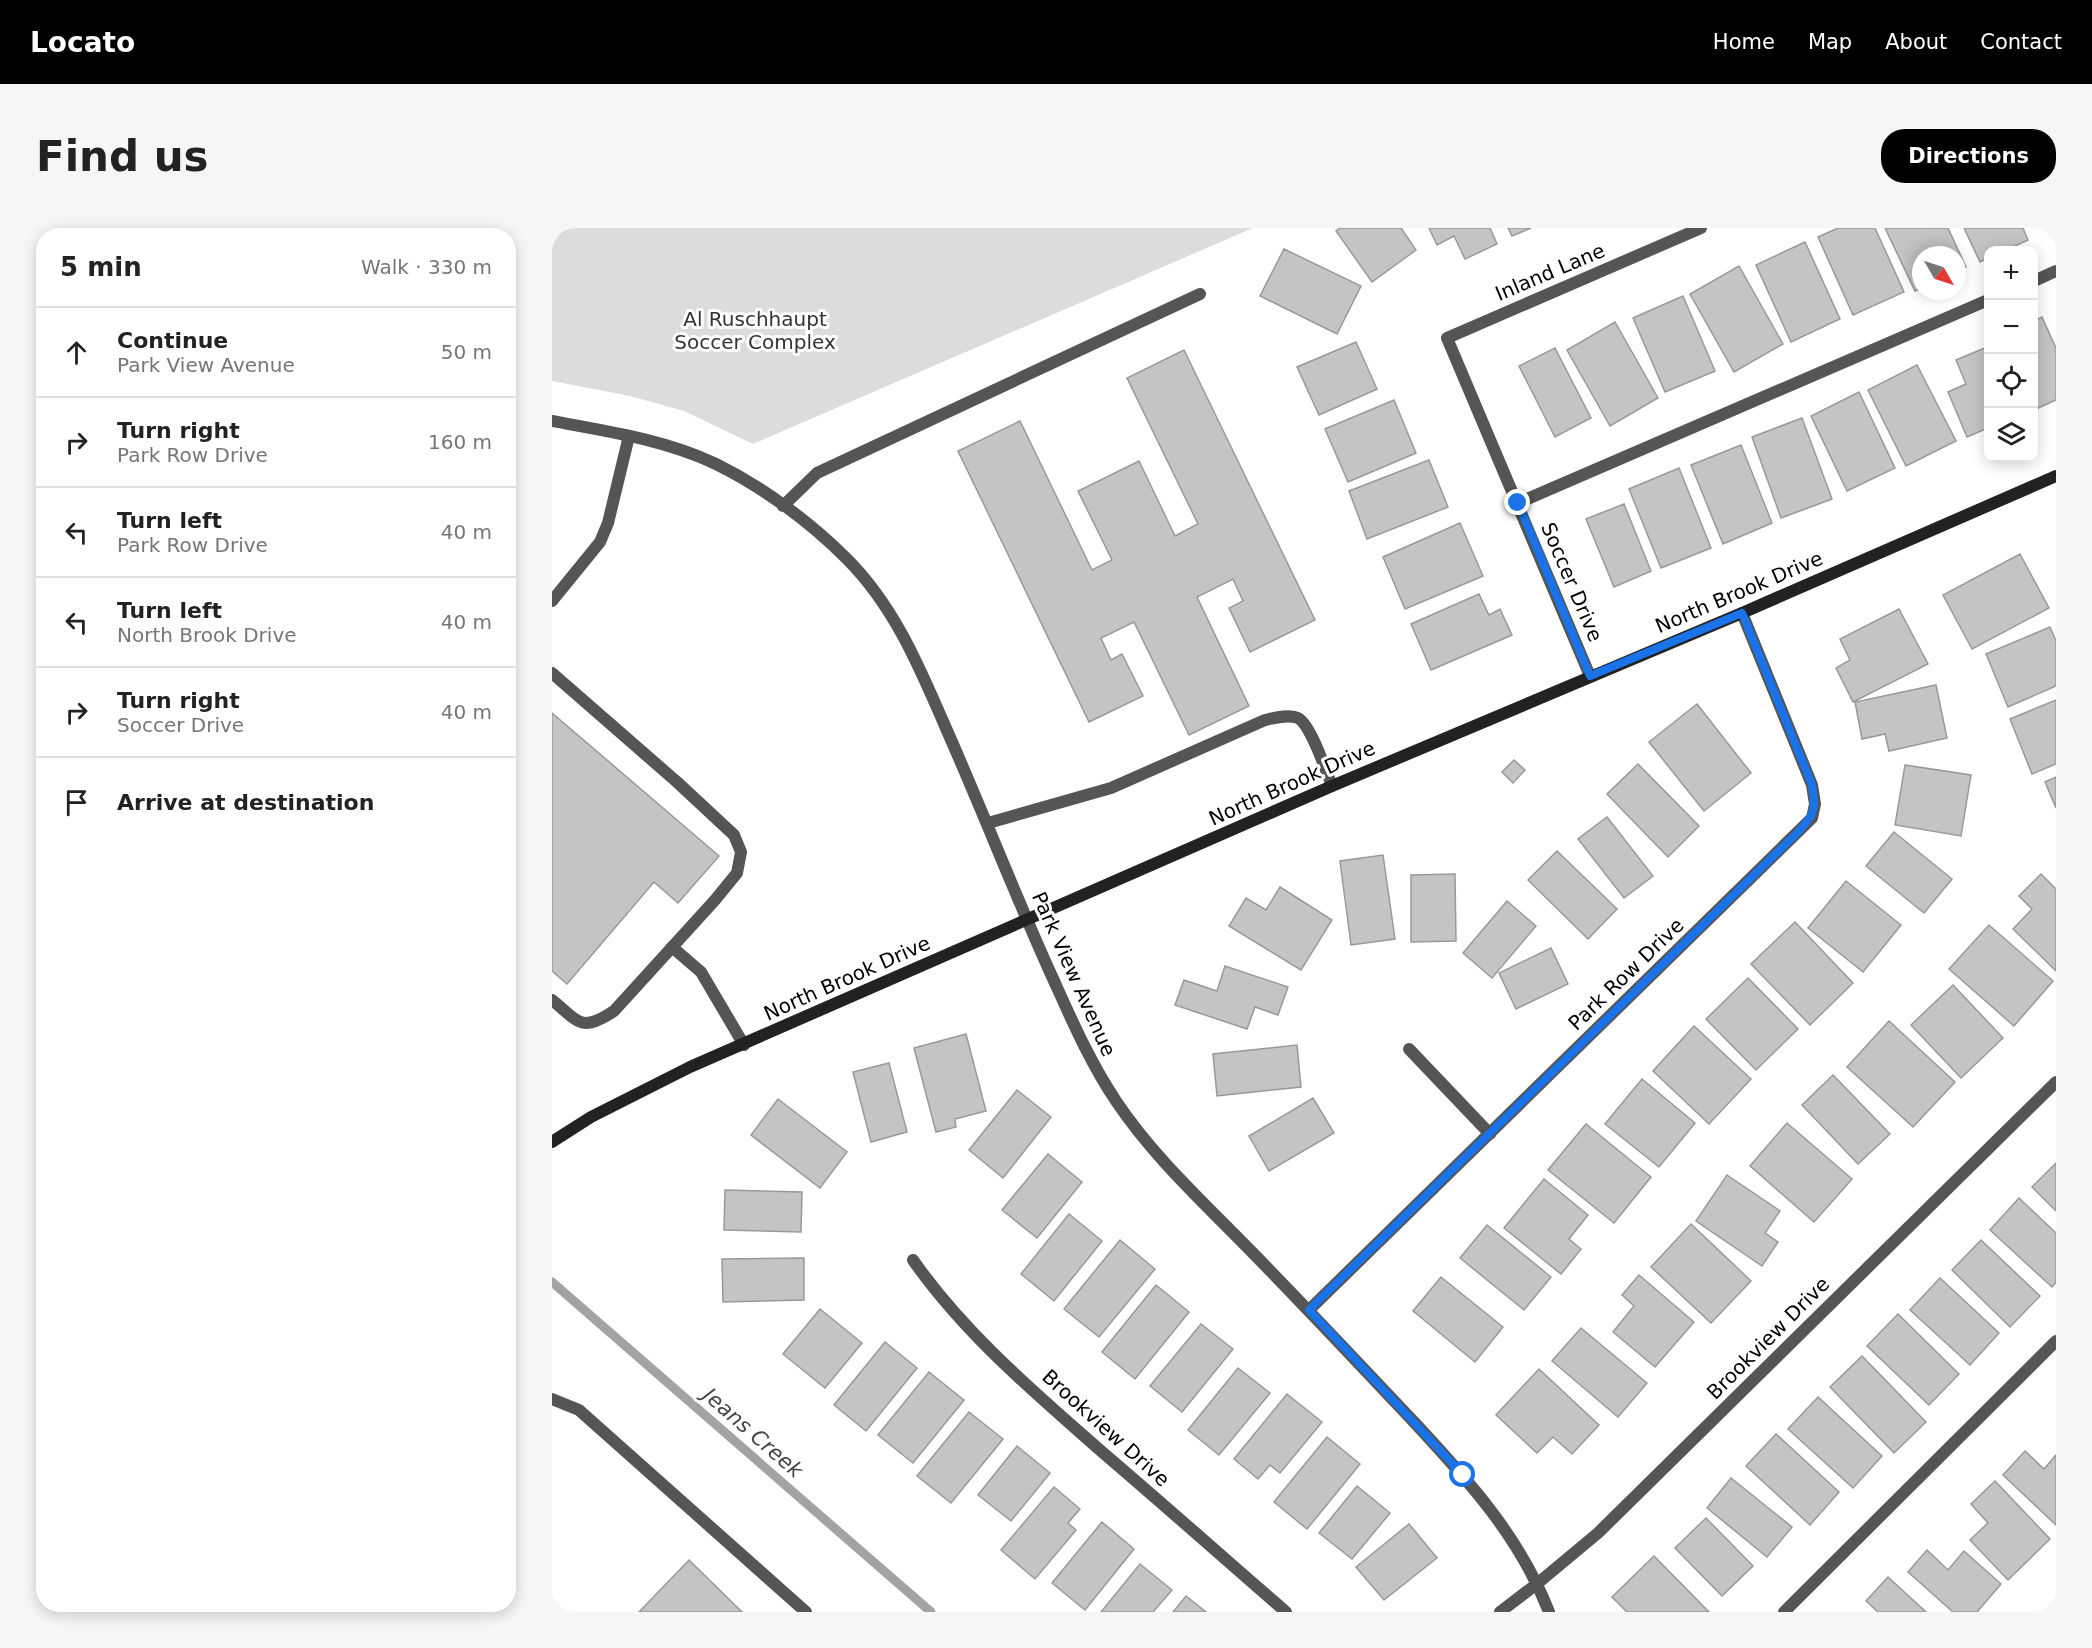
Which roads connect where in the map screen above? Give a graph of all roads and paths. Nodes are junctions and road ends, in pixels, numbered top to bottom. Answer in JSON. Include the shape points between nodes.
{"nodes":[{"id":1,"x":1701,"y":228,"type":"edge"},
{"id":2,"x":2056,"y":271,"type":"edge"},
{"id":3,"x":2038,"y":279,"type":"edge"},
{"id":4,"x":1200,"y":294,"type":"dead end"},
{"id":5,"x":1984,"y":302,"type":"edge"},
{"id":6,"x":1447,"y":338,"type":"joint"},
{"id":7,"x":552,"y":421,"type":"edge"},
{"id":8,"x":629,"y":436,"type":"junction"},
{"id":9,"x":2056,"y":476,"type":"edge"},
{"id":10,"x":1518,"y":503,"type":"junction"},
{"id":11,"x":783,"y":506,"type":"junction"},
{"id":12,"x":552,"y":601,"type":"edge"},
{"id":13,"x":1742,"y":613,"type":"junction"},
{"id":14,"x":552,"y":673,"type":"edge"},
{"id":15,"x":1590,"y":676,"type":"junction"},
{"id":16,"x":1332,"y":786,"type":"junction"},
{"id":17,"x":988,"y":823,"type":"junction"},
{"id":18,"x":1027,"y":921,"type":"junction"},
{"id":19,"x":672,"y":947,"type":"junction"},
{"id":20,"x":552,"y":1000,"type":"edge"},
{"id":21,"x":744,"y":1045,"type":"junction"},
{"id":22,"x":1409,"y":1050,"type":"dead end"},
{"id":23,"x":2056,"y":1082,"type":"edge"},
{"id":24,"x":1490,"y":1134,"type":"junction"},
{"id":25,"x":552,"y":1142,"type":"edge"},
{"id":26,"x":913,"y":1260,"type":"dead end"},
{"id":27,"x":1309,"y":1310,"type":"junction"},
{"id":28,"x":2056,"y":1341,"type":"edge"},
{"id":29,"x":552,"y":1399,"type":"edge"},
{"id":30,"x":1538,"y":1583,"type":"junction"},
{"id":31,"x":806,"y":1612,"type":"edge"},
{"id":32,"x":1286,"y":1612,"type":"edge"},
{"id":33,"x":1500,"y":1612,"type":"edge"},
{"id":34,"x":1549,"y":1612,"type":"edge"},
{"id":35,"x":1784,"y":1612,"type":"edge"}],
"edges":[{"from":1,"to":6,"type":"street","name":"Inland Lane"},
{"from":2,"to":3,"type":"street"},
{"from":4,"to":11,"type":"street","via":[[818,473]]},
{"from":5,"to":10,"type":"street"},
{"from":6,"to":10,"type":"street","name":"Soccer Drive"},
{"from":7,"to":8,"type":"street","name":"Park View Avenue"},
{"from":8,"to":11,"type":"street","name":"Park View Avenue","via":[[715,464]]},
{"from":8,"to":12,"type":"street","via":[[600,542]]},
{"from":9,"to":13,"type":"street","name":"North Brook Drive"},
{"from":10,"to":15,"type":"street","name":"Soccer Drive"},
{"from":11,"to":17,"type":"street","name":"Park View Avenue","via":[[839,552],[876,591],[919,668]]},
{"from":13,"to":15,"type":"street","name":"North Brook Drive"},
{"from":13,"to":24,"type":"street","name":"Park Row Drive","via":[[1812,785],[1812,818]]},
{"from":14,"to":19,"type":"street","via":[[734,835],[741,852],[737,873]]},
{"from":15,"to":16,"type":"street","name":"North Brook Drive"},
{"from":16,"to":17,"type":"street","via":[[1306,727],[1297,718],[1283,717],[1265,720],[1111,788]]},
{"from":16,"to":18,"type":"street","name":"North Brook Drive"},
{"from":17,"to":18,"type":"street","name":"Park View Avenue"},
{"from":18,"to":21,"type":"street","name":"North Brook Drive"},
{"from":18,"to":27,"type":"street","name":"Park View Avenue","via":[[1090,1058],[1142,1138]]},
{"from":19,"to":20,"type":"street","via":[[614,1011],[598,1022],[577,1021]]},
{"from":19,"to":21,"type":"street","via":[[701,972]]},
{"from":21,"to":25,"type":"street","name":"North Brook Drive","via":[[690,1067],[591,1117]]},
{"from":22,"to":24,"type":"street"},
{"from":23,"to":30,"type":"street","name":"Brookview Drive","via":[[1606,1524]]},
{"from":24,"to":27,"type":"street","name":"Park Row Drive"},
{"from":26,"to":32,"type":"street","name":"Brookview Drive","via":[[966,1325],[1044,1401]]},
{"from":27,"to":30,"type":"street","name":"Park View Avenue","via":[[1463,1475],[1519,1549]]},
{"from":28,"to":35,"type":"street"},
{"from":29,"to":31,"type":"street","via":[[579,1410]]},
{"from":30,"to":33,"type":"street","name":"Brookview Drive"},
{"from":30,"to":34,"type":"street","name":"Park View Avenue"}]}
